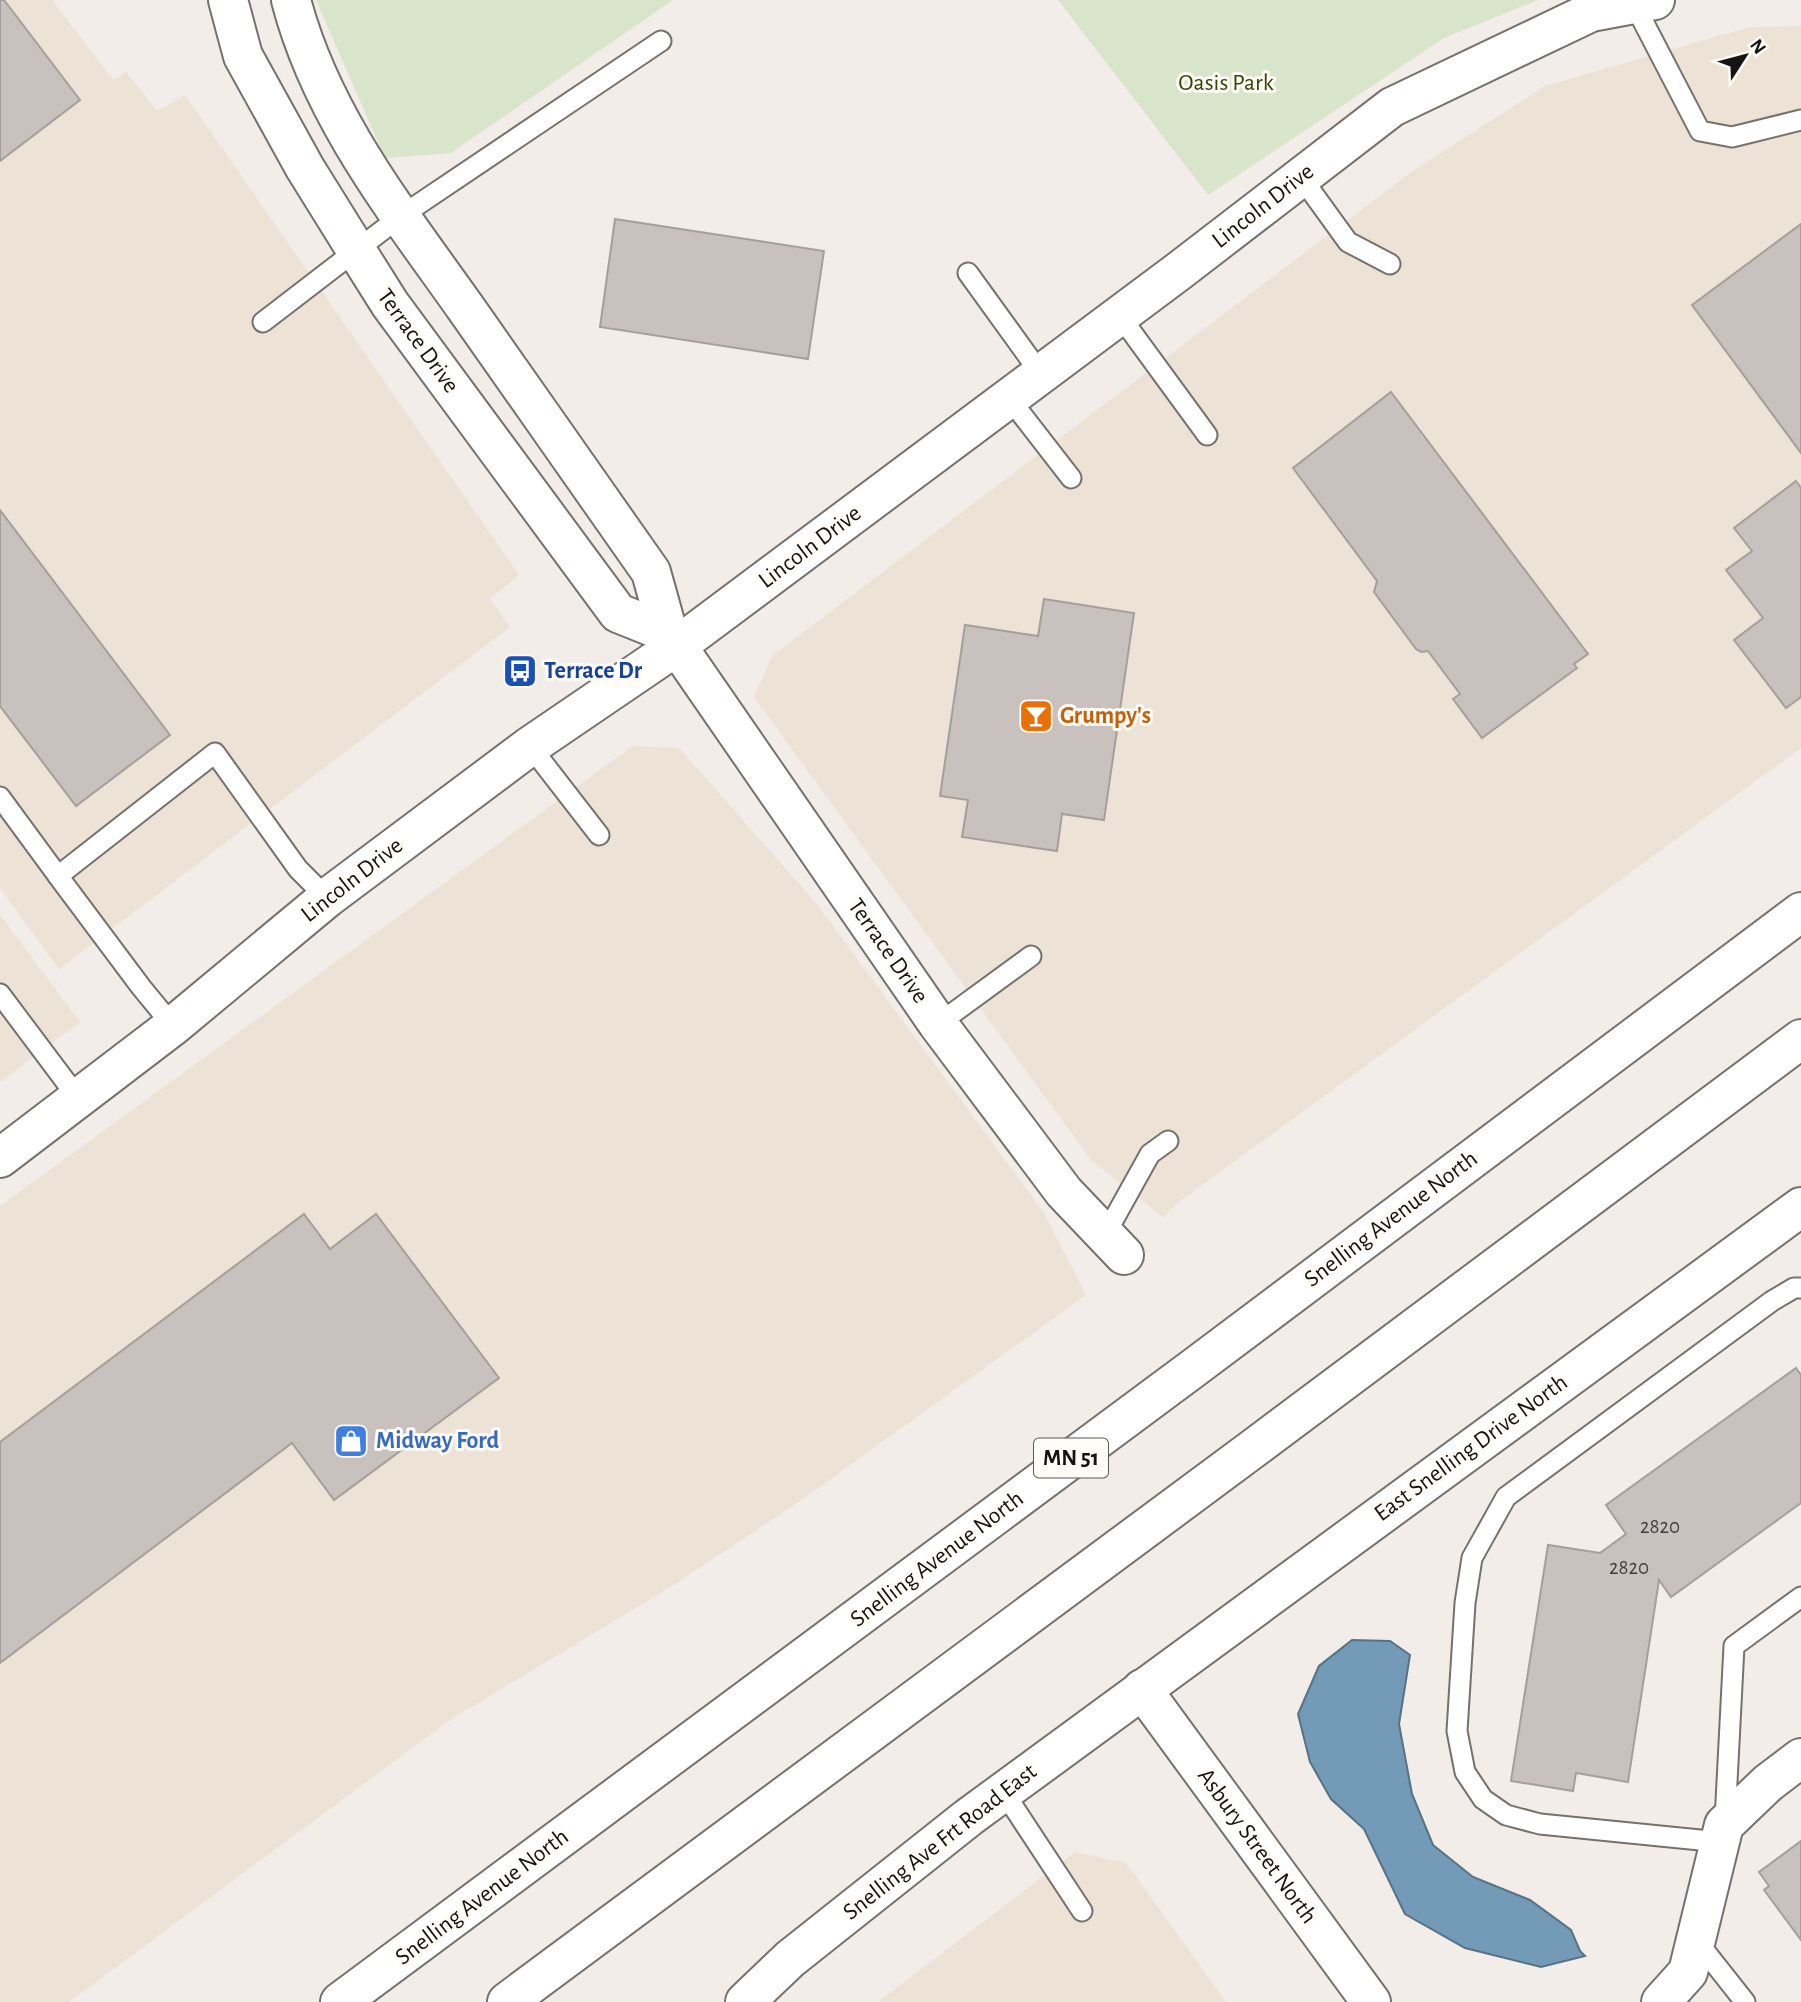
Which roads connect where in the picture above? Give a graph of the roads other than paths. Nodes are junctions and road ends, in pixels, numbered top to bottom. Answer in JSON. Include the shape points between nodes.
{"nodes":[{"id":1,"x":228,"y":0,"type":"edge"},
{"id":2,"x":291,"y":0,"type":"edge"},
{"id":3,"x":1644,"y":2,"type":"edge"},
{"id":4,"x":661,"y":41,"type":"dead end"},
{"id":5,"x":1801,"y":120,"type":"edge"},
{"id":6,"x":1301,"y":177,"type":"junction"},
{"id":7,"x":401,"y":216,"type":"junction"},
{"id":8,"x":355,"y":250,"type":"junction"},
{"id":9,"x":1390,"y":264,"type":"dead end"},
{"id":10,"x":968,"y":273,"type":"dead end"},
{"id":11,"x":1119,"y":316,"type":"junction"},
{"id":12,"x":263,"y":322,"type":"dead end"},
{"id":13,"x":1041,"y":374,"type":"junction"},
{"id":14,"x":1009,"y":398,"type":"junction"},
{"id":15,"x":1206,"y":435,"type":"dead end"},
{"id":16,"x":1071,"y":478,"type":"dead end"},
{"id":17,"x":673,"y":640,"type":"junction"},
{"id":18,"x":530,"y":746,"type":"junction"},
{"id":19,"x":0,"y":797,"type":"edge"},
{"id":20,"x":599,"y":835,"type":"dead end"},
{"id":21,"x":58,"y":876,"type":"junction"},
{"id":22,"x":327,"y":898,"type":"junction"},
{"id":23,"x":1801,"y":912,"type":"edge"},
{"id":24,"x":1031,"y":956,"type":"dead end"},
{"id":25,"x":0,"y":994,"type":"edge"},
{"id":26,"x":938,"y":1024,"type":"junction"},
{"id":27,"x":173,"y":1026,"type":"junction"},
{"id":28,"x":1801,"y":1039,"type":"edge"},
{"id":29,"x":78,"y":1098,"type":"junction"},
{"id":30,"x":1168,"y":1140,"type":"dead end"},
{"id":31,"x":0,"y":1158,"type":"edge"},
{"id":32,"x":1801,"y":1207,"type":"edge"},
{"id":33,"x":1115,"y":1245,"type":"joint"},
{"id":34,"x":1801,"y":1289,"type":"edge"},
{"id":35,"x":1801,"y":1597,"type":"edge"},
{"id":36,"x":1142,"y":1689,"type":"junction"},
{"id":37,"x":1801,"y":1758,"type":"edge"},
{"id":38,"x":1003,"y":1791,"type":"junction"},
{"id":39,"x":1722,"y":1833,"type":"junction"},
{"id":40,"x":1082,"y":1910,"type":"dead end"},
{"id":41,"x":1695,"y":1938,"type":"junction"},
{"id":42,"x":340,"y":2002,"type":"edge"},
{"id":43,"x":507,"y":2002,"type":"edge"},
{"id":44,"x":745,"y":2002,"type":"edge"},
{"id":45,"x":1371,"y":2002,"type":"edge"},
{"id":46,"x":1661,"y":2002,"type":"edge"},
{"id":47,"x":1745,"y":2002,"type":"edge"}],
"edges":[{"from":1,"to":8,"type":"main road","name":"Terrace Drive","via":[[243,56]]},
{"from":2,"to":7,"type":"main road","name":"Terrace Drive","via":[[327,100]]},
{"from":3,"to":5,"type":"lane","via":[[1700,131],[1732,137]]},
{"from":3,"to":6,"type":"main road","name":"Lincoln Drive","via":[[1591,12],[1392,107]]},
{"from":4,"to":7,"type":"lane"},
{"from":6,"to":9,"type":"lane","via":[[1348,242]]},
{"from":6,"to":11,"type":"main road","name":"Lincoln Drive"},
{"from":7,"to":8,"type":"lane"},
{"from":7,"to":17,"type":"main road","name":"Terrace Drive","via":[[651,572]]},
{"from":8,"to":12,"type":"lane"},
{"from":8,"to":17,"type":"main road","name":"Terrace Drive","via":[[618,613]]},
{"from":10,"to":13,"type":"lane"},
{"from":11,"to":13,"type":"main road","name":"Lincoln Drive"},
{"from":11,"to":15,"type":"lane"},
{"from":13,"to":14,"type":"main road","name":"Lincoln Drive"},
{"from":14,"to":16,"type":"lane"},
{"from":14,"to":17,"type":"main road","name":"Lincoln Drive"},
{"from":17,"to":18,"type":"main road","name":"Lincoln Drive"},
{"from":17,"to":26,"type":"main road","name":"Terrace Drive"},
{"from":18,"to":20,"type":"lane"},
{"from":18,"to":22,"type":"main road","name":"Lincoln Drive"},
{"from":19,"to":21,"type":"lane"},
{"from":21,"to":22,"type":"lane","via":[[215,753],[298,869]]},
{"from":21,"to":27,"type":"lane"},
{"from":22,"to":27,"type":"main road","name":"Lincoln Drive"},
{"from":23,"to":42,"type":"main road","name":"Snelling Avenue North","number":"MN 51"},
{"from":24,"to":26,"type":"lane"},
{"from":25,"to":29,"type":"lane"},
{"from":26,"to":33,"type":"main road","name":"Terrace Drive","via":[[1064,1192]]},
{"from":27,"to":29,"type":"main road","name":"Lincoln Drive"},
{"from":28,"to":43,"type":"main road"},
{"from":29,"to":31,"type":"main road","name":"Lincoln Drive"},
{"from":30,"to":33,"type":"lane","via":[[1150,1154]]},
{"from":32,"to":36,"type":"main road","name":"East Snelling Drive North"},
{"from":34,"to":39,"type":"lane","via":[[1794,1288],[1772,1301],[1506,1497],[1472,1558],[1465,1602],[1458,1731],[1465,1772],[1483,1800],[1506,1815],[1540,1824]]},
{"from":35,"to":39,"type":"lane","via":[[1734,1646]]},
{"from":36,"to":38,"type":"main road","name":"Snelling Ave Frt Road East"},
{"from":36,"to":45,"type":"main road","name":"Asbury Street North"},
{"from":37,"to":39,"type":"main road","via":[[1768,1783]]},
{"from":38,"to":40,"type":"lane"},
{"from":38,"to":44,"type":"main road","name":"Snelling Ave Frt Road East","via":[[790,1959]]},
{"from":39,"to":41,"type":"main road"},
{"from":41,"to":46,"type":"main road","via":[[1688,1972]]},
{"from":41,"to":47,"type":"lane"}]}
